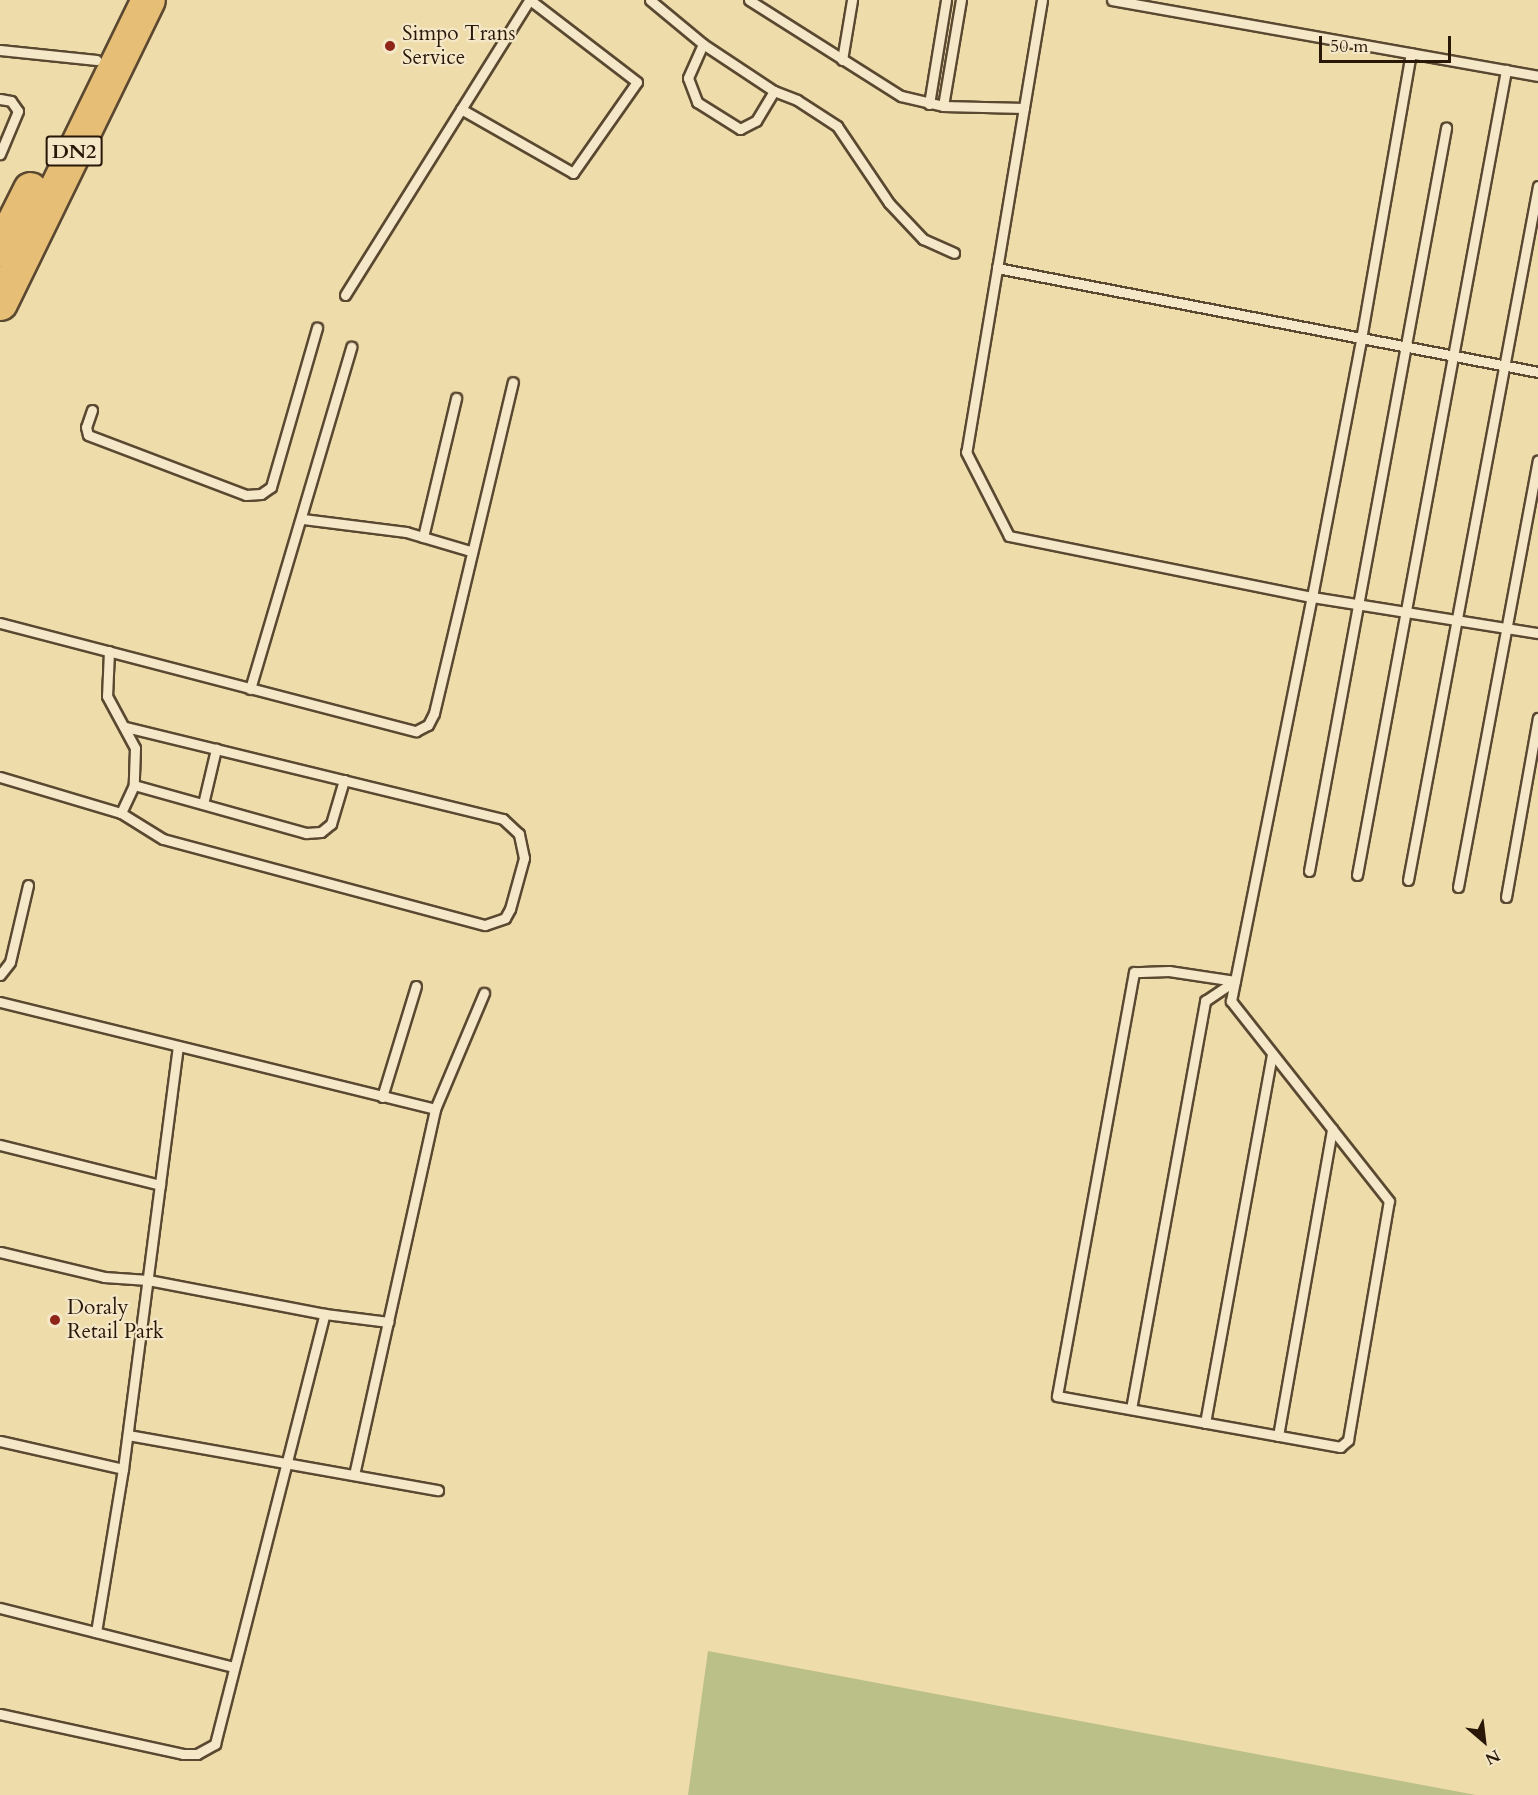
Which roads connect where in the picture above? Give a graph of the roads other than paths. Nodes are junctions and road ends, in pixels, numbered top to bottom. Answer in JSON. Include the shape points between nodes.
{"nodes":[{"id":1,"x":125,"y":0,"type":"edge"},
{"id":2,"x":148,"y":0,"type":"edge"},
{"id":3,"x":529,"y":0,"type":"edge"},
{"id":4,"x":650,"y":0,"type":"edge"},
{"id":5,"x":852,"y":0,"type":"edge"},
{"id":6,"x":946,"y":0,"type":"edge"},
{"id":7,"x":961,"y":0,"type":"edge"},
{"id":8,"x":1042,"y":0,"type":"edge"},
{"id":9,"x":1112,"y":0,"type":"edge"},
{"id":10,"x":752,"y":1,"type":"edge"},
{"id":11,"x":1142,"y":3,"type":"edge"},
{"id":12,"x":703,"y":44,"type":"junction"},
{"id":13,"x":0,"y":51,"type":"edge"},
{"id":14,"x":1411,"y":53,"type":"junction"},
{"id":15,"x":96,"y":60,"type":"junction"},
{"id":16,"x":842,"y":60,"type":"junction"},
{"id":17,"x":1506,"y":70,"type":"junction"},
{"id":18,"x":1538,"y":76,"type":"edge"},
{"id":19,"x":774,"y":91,"type":"junction"},
{"id":20,"x":0,"y":99,"type":"edge"},
{"id":21,"x":929,"y":104,"type":"junction"},
{"id":22,"x":943,"y":106,"type":"junction"},
{"id":23,"x":1024,"y":108,"type":"junction"},
{"id":24,"x":461,"y":109,"type":"junction"},
{"id":25,"x":1446,"y":128,"type":"dead end"},
{"id":26,"x":0,"y":154,"type":"edge"},
{"id":27,"x":1538,"y":186,"type":"edge"},
{"id":28,"x":0,"y":249,"type":"edge"},
{"id":29,"x":954,"y":253,"type":"dead end"},
{"id":30,"x":997,"y":268,"type":"junction"},
{"id":31,"x":345,"y":295,"type":"dead end"},
{"id":32,"x":0,"y":303,"type":"edge"},
{"id":33,"x":317,"y":328,"type":"dead end"},
{"id":34,"x":1362,"y":339,"type":"junction"},
{"id":35,"x":1404,"y":346,"type":"junction"},
{"id":36,"x":351,"y":347,"type":"dead end"},
{"id":37,"x":1455,"y":356,"type":"junction"},
{"id":38,"x":1504,"y":365,"type":"junction"},
{"id":39,"x":1538,"y":372,"type":"edge"},
{"id":40,"x":513,"y":382,"type":"dead end"},
{"id":41,"x":456,"y":398,"type":"dead end"},
{"id":42,"x":92,"y":410,"type":"dead end"},
{"id":43,"x":1538,"y":460,"type":"edge"},
{"id":44,"x":303,"y":519,"type":"junction"},
{"id":45,"x":423,"y":537,"type":"junction"},
{"id":46,"x":470,"y":551,"type":"junction"},
{"id":47,"x":1312,"y":597,"type":"junction"},
{"id":48,"x":1360,"y":605,"type":"junction"},
{"id":49,"x":1408,"y":612,"type":"junction"},
{"id":50,"x":1457,"y":620,"type":"junction"},
{"id":51,"x":0,"y":623,"type":"edge"},
{"id":52,"x":1506,"y":628,"type":"junction"},
{"id":53,"x":1538,"y":633,"type":"edge"},
{"id":54,"x":108,"y":651,"type":"junction"},
{"id":55,"x":250,"y":689,"type":"junction"},
{"id":56,"x":1538,"y":718,"type":"edge"},
{"id":57,"x":125,"y":727,"type":"junction"},
{"id":58,"x":216,"y":749,"type":"junction"},
{"id":59,"x":0,"y":777,"type":"edge"},
{"id":60,"x":344,"y":780,"type":"junction"},
{"id":61,"x":134,"y":785,"type":"junction"},
{"id":62,"x":203,"y":804,"type":"junction"},
{"id":63,"x":121,"y":813,"type":"junction"},
{"id":64,"x":1309,"y":871,"type":"dead end"},
{"id":65,"x":1357,"y":875,"type":"dead end"},
{"id":66,"x":1408,"y":880,"type":"dead end"},
{"id":67,"x":28,"y":885,"type":"dead end"},
{"id":68,"x":1458,"y":887,"type":"dead end"},
{"id":69,"x":1506,"y":897,"type":"dead end"},
{"id":70,"x":0,"y":975,"type":"edge"},
{"id":71,"x":1234,"y":981,"type":"junction"},
{"id":72,"x":416,"y":986,"type":"dead end"},
{"id":73,"x":484,"y":993,"type":"dead end"},
{"id":74,"x":0,"y":1002,"type":"edge"},
{"id":75,"x":178,"y":1047,"type":"junction"},
{"id":76,"x":1272,"y":1054,"type":"junction"},
{"id":77,"x":382,"y":1097,"type":"junction"},
{"id":78,"x":435,"y":1109,"type":"junction"},
{"id":79,"x":1332,"y":1129,"type":"junction"},
{"id":80,"x":0,"y":1145,"type":"edge"},
{"id":81,"x":160,"y":1185,"type":"junction"},
{"id":82,"x":0,"y":1252,"type":"edge"},
{"id":83,"x":148,"y":1280,"type":"junction"},
{"id":84,"x":325,"y":1314,"type":"junction"},
{"id":85,"x":388,"y":1322,"type":"junction"},
{"id":86,"x":1131,"y":1409,"type":"junction"},
{"id":87,"x":1205,"y":1423,"type":"junction"},
{"id":88,"x":128,"y":1435,"type":"junction"},
{"id":89,"x":1278,"y":1436,"type":"junction"},
{"id":90,"x":0,"y":1442,"type":"edge"},
{"id":91,"x":285,"y":1463,"type":"junction"},
{"id":92,"x":123,"y":1469,"type":"junction"},
{"id":93,"x":354,"y":1475,"type":"junction"},
{"id":94,"x":438,"y":1490,"type":"dead end"},
{"id":95,"x":0,"y":1608,"type":"edge"},
{"id":96,"x":96,"y":1632,"type":"junction"},
{"id":97,"x":234,"y":1668,"type":"junction"},
{"id":98,"x":0,"y":1714,"type":"edge"}],
"edges":[{"from":1,"to":15,"type":"highway","number":"DN2"},
{"from":2,"to":32,"type":"highway","number":"DN2"},
{"from":3,"to":24,"type":"lane"},
{"from":3,"to":24,"type":"lane","via":[[637,82],[573,173]]},
{"from":4,"to":12,"type":"lane"},
{"from":5,"to":16,"type":"lane"},
{"from":6,"to":21,"type":"lane"},
{"from":7,"to":22,"type":"lane"},
{"from":8,"to":23,"type":"lane"},
{"from":9,"to":11,"type":"lane"},
{"from":10,"to":16,"type":"lane"},
{"from":11,"to":14,"type":"lane"},
{"from":12,"to":19,"type":"lane"},
{"from":12,"to":19,"type":"lane","via":[[688,78],[697,102],[740,129],[756,121]]},
{"from":13,"to":15,"type":"lane"},
{"from":14,"to":17,"type":"lane"},
{"from":14,"to":34,"type":"lane"},
{"from":15,"to":28,"type":"highway","number":"DN2"},
{"from":16,"to":21,"type":"lane","via":[[901,96]]},
{"from":17,"to":18,"type":"lane"},
{"from":17,"to":37,"type":"lane"},
{"from":19,"to":29,"type":"lane","via":[[797,100],[837,126],[889,203],[923,239]]},
{"from":20,"to":26,"type":"lane","via":[[11,100],[18,111]]},
{"from":21,"to":22,"type":"lane"},
{"from":22,"to":23,"type":"lane"},
{"from":23,"to":30,"type":"lane"},
{"from":24,"to":31,"type":"lane"},
{"from":25,"to":35,"type":"lane"},
{"from":27,"to":38,"type":"lane"},
{"from":30,"to":34,"type":"lane"},
{"from":30,"to":47,"type":"lane","via":[[966,452],[1009,536]]},
{"from":33,"to":42,"type":"lane","via":[[271,487],[261,494],[246,495],[88,435],[86,427]]},
{"from":34,"to":35,"type":"lane"},
{"from":34,"to":47,"type":"lane"},
{"from":35,"to":37,"type":"lane"},
{"from":35,"to":48,"type":"lane"},
{"from":36,"to":44,"type":"lane"},
{"from":37,"to":38,"type":"lane"},
{"from":37,"to":49,"type":"lane"},
{"from":38,"to":39,"type":"lane"},
{"from":38,"to":50,"type":"lane"},
{"from":40,"to":46,"type":"lane"},
{"from":41,"to":45,"type":"lane"},
{"from":43,"to":52,"type":"lane"},
{"from":44,"to":45,"type":"lane"},
{"from":44,"to":55,"type":"lane"},
{"from":45,"to":46,"type":"lane"},
{"from":46,"to":55,"type":"lane","via":[[428,725],[416,731]]},
{"from":47,"to":48,"type":"lane"},
{"from":47,"to":71,"type":"lane"},
{"from":48,"to":49,"type":"lane"},
{"from":48,"to":64,"type":"lane"},
{"from":49,"to":50,"type":"lane"},
{"from":49,"to":65,"type":"lane"},
{"from":50,"to":52,"type":"lane"},
{"from":50,"to":66,"type":"lane"},
{"from":51,"to":54,"type":"lane"},
{"from":52,"to":53,"type":"lane"},
{"from":52,"to":68,"type":"lane"},
{"from":54,"to":55,"type":"lane"},
{"from":54,"to":57,"type":"lane","via":[[107,696]]},
{"from":56,"to":69,"type":"lane"},
{"from":57,"to":58,"type":"lane"},
{"from":57,"to":61,"type":"lane","via":[[135,748]]},
{"from":58,"to":60,"type":"lane"},
{"from":58,"to":62,"type":"lane"},
{"from":59,"to":63,"type":"lane"},
{"from":60,"to":62,"type":"lane","via":[[331,824],[321,832],[306,832]]},
{"from":60,"to":63,"type":"lane","via":[[503,819],[512,826],[519,834],[524,858],[505,918],[485,925],[174,842]]},
{"from":61,"to":62,"type":"lane"},
{"from":61,"to":63,"type":"lane"},
{"from":67,"to":70,"type":"lane","via":[[10,962]]},
{"from":71,"to":76,"type":"lane","via":[[1230,1001]]},
{"from":71,"to":86,"type":"lane","via":[[1205,1001]]},
{"from":71,"to":86,"type":"lane","via":[[1169,970],[1134,972],[1057,1396]]},
{"from":72,"to":77,"type":"lane"},
{"from":73,"to":78,"type":"lane"},
{"from":74,"to":75,"type":"lane"},
{"from":75,"to":77,"type":"lane"},
{"from":75,"to":81,"type":"lane"},
{"from":76,"to":79,"type":"lane"},
{"from":76,"to":87,"type":"lane"},
{"from":77,"to":78,"type":"lane"},
{"from":78,"to":85,"type":"lane"},
{"from":79,"to":89,"type":"lane"},
{"from":79,"to":89,"type":"lane","via":[[1389,1201],[1348,1440],[1340,1447]]},
{"from":80,"to":81,"type":"lane"},
{"from":81,"to":83,"type":"lane"},
{"from":82,"to":83,"type":"lane","via":[[104,1277]]},
{"from":83,"to":84,"type":"lane"},
{"from":83,"to":88,"type":"lane"},
{"from":84,"to":85,"type":"lane"},
{"from":84,"to":91,"type":"lane"},
{"from":85,"to":93,"type":"lane"},
{"from":86,"to":87,"type":"lane"},
{"from":87,"to":89,"type":"lane"},
{"from":88,"to":91,"type":"lane"},
{"from":88,"to":92,"type":"lane"},
{"from":90,"to":92,"type":"lane"},
{"from":91,"to":93,"type":"lane"},
{"from":91,"to":97,"type":"lane"},
{"from":92,"to":96,"type":"lane"},
{"from":93,"to":94,"type":"lane"},
{"from":95,"to":96,"type":"lane"},
{"from":96,"to":97,"type":"lane"},
{"from":97,"to":98,"type":"lane","via":[[215,1744],[196,1754]]}]}
